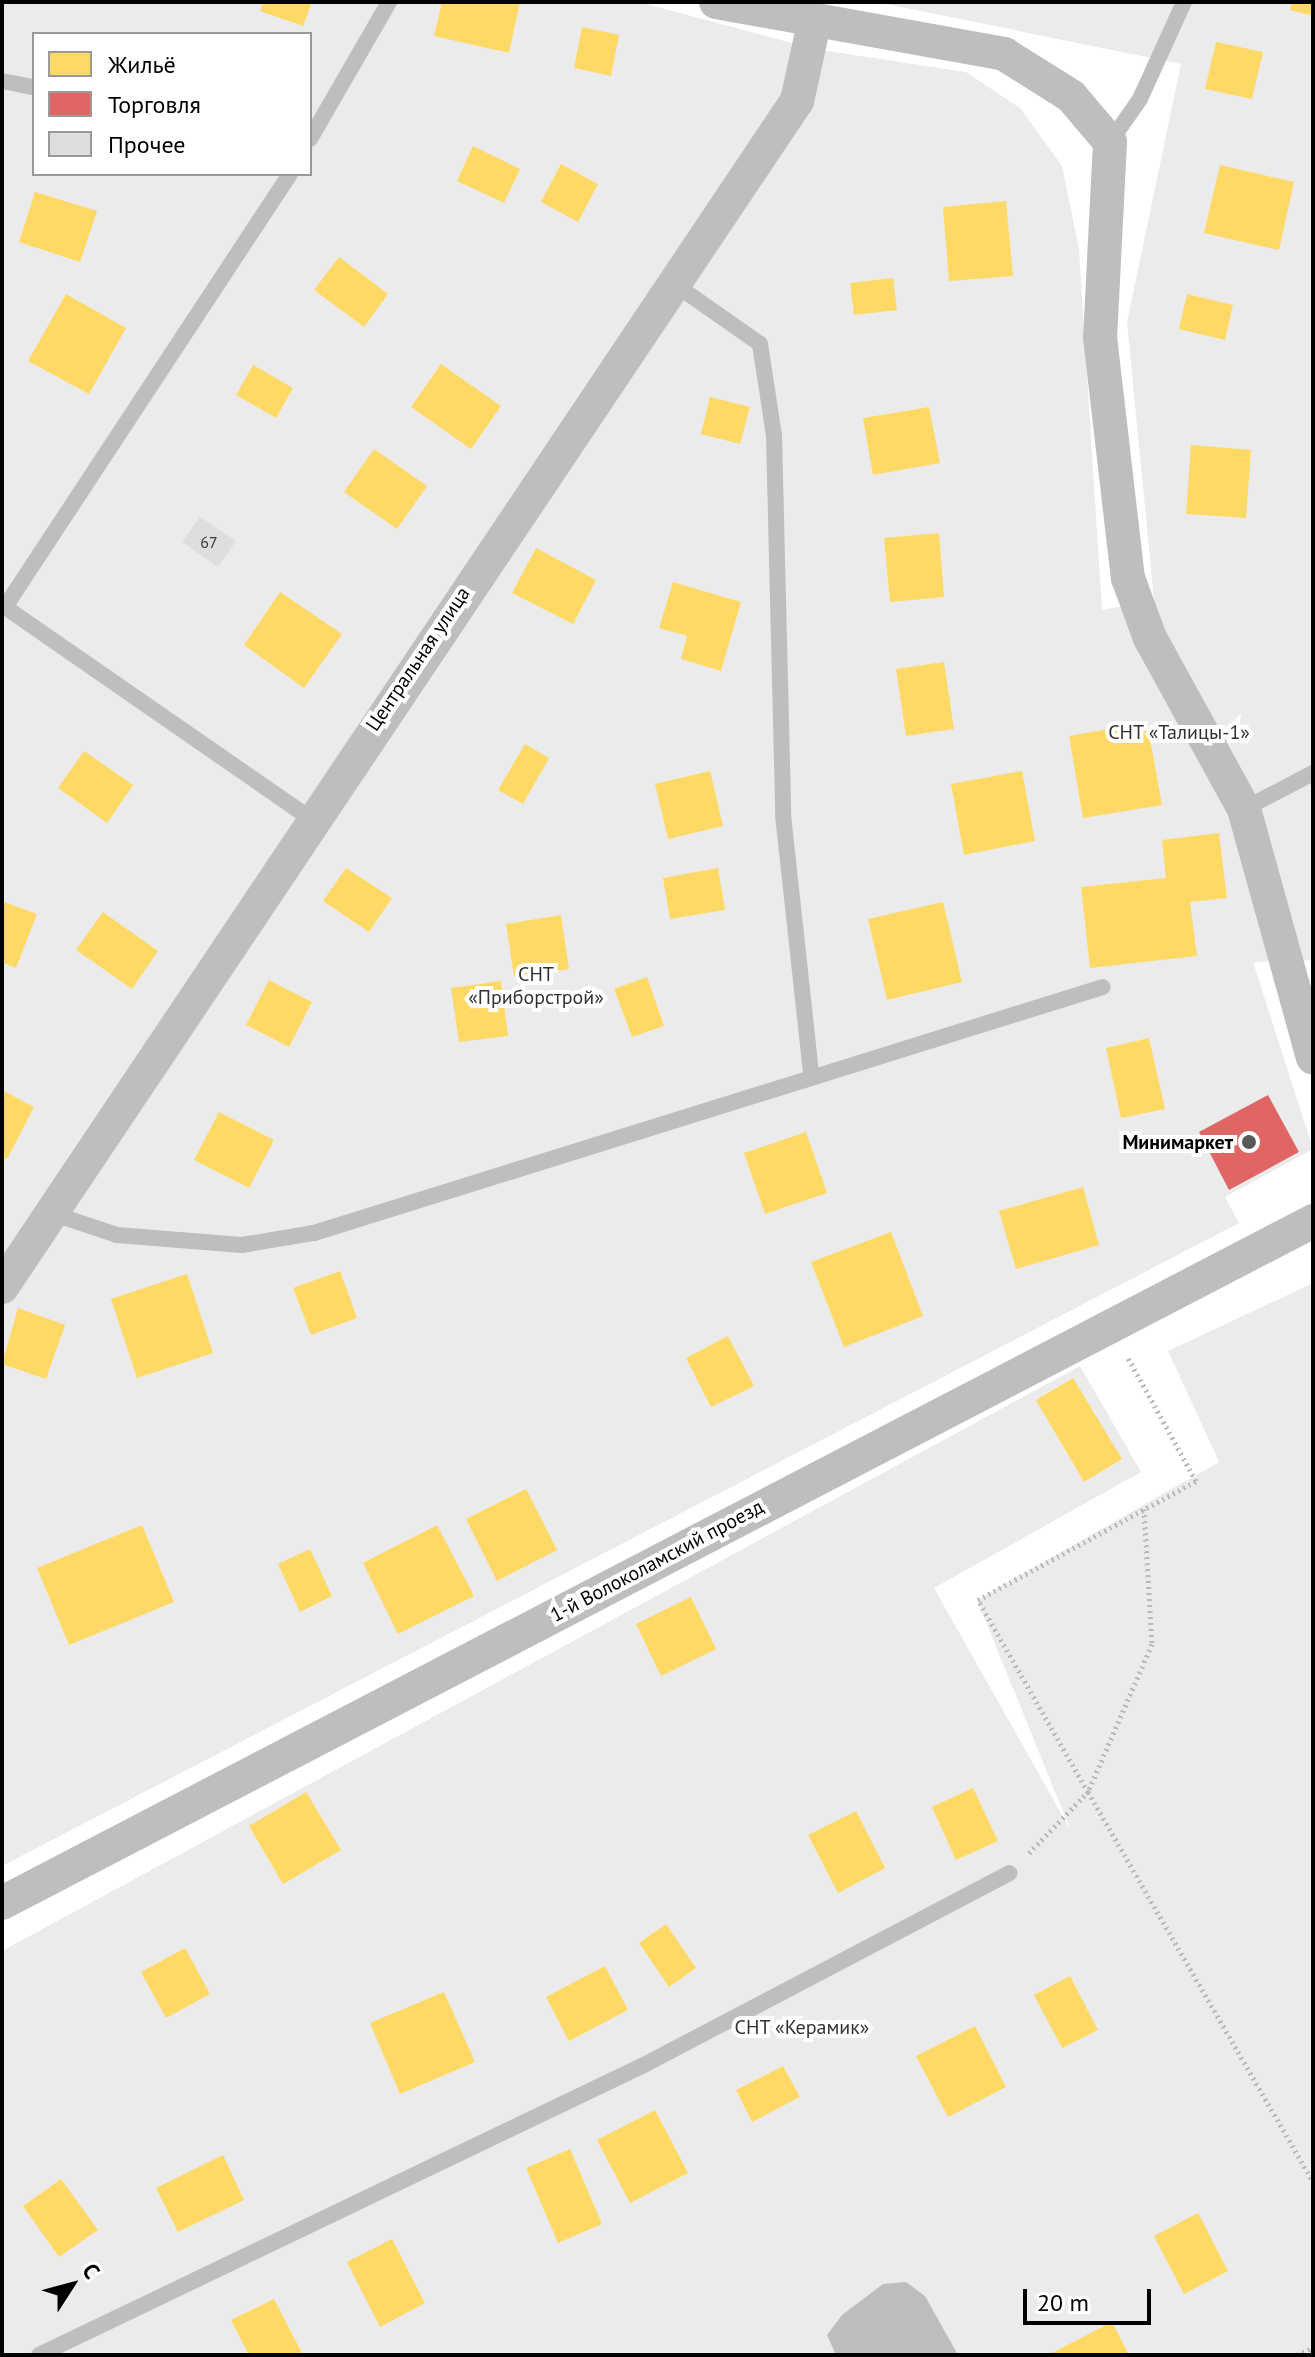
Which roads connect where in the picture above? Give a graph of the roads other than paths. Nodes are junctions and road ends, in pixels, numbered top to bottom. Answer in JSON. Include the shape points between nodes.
{"nodes":[{"id":1,"x":389,"y":2,"type":"edge"},
{"id":2,"x":1184,"y":2,"type":"edge"},
{"id":3,"x":734,"y":5,"type":"edge"},
{"id":4,"x":814,"y":24,"type":"junction"},
{"id":5,"x":2,"y":81,"type":"edge"},
{"id":6,"x":32,"y":87,"type":"edge"},
{"id":7,"x":312,"y":136,"type":"edge"},
{"id":8,"x":1110,"y":142,"type":"junction"},
{"id":9,"x":289,"y":176,"type":"edge"},
{"id":10,"x":672,"y":282,"type":"junction"},
{"id":11,"x":3,"y":606,"type":"edge"},
{"id":12,"x":1313,"y":773,"type":"edge"},
{"id":13,"x":1244,"y":809,"type":"junction"},
{"id":14,"x":311,"y":819,"type":"junction"},
{"id":15,"x":1103,"y":987,"type":"dead end"},
{"id":16,"x":1313,"y":1058,"type":"edge"},
{"id":17,"x":811,"y":1074,"type":"junction"},
{"id":18,"x":51,"y":1213,"type":"junction"},
{"id":19,"x":1313,"y":1221,"type":"edge"},
{"id":20,"x":2,"y":1287,"type":"edge"},
{"id":21,"x":1009,"y":1873,"type":"road end"},
{"id":22,"x":2,"y":1903,"type":"edge"},
{"id":23,"x":39,"y":2355,"type":"edge"}],
"edges":[{"from":1,"to":7,"type":"lane"},
{"from":2,"to":8,"type":"lane","via":[[1140,99]]},
{"from":3,"to":4,"type":"street"},
{"from":4,"to":8,"type":"street","via":[[919,33],[1004,54],[1071,96]]},
{"from":4,"to":10,"type":"street","name":"Центральная улица","via":[[797,101]]},
{"from":5,"to":6,"type":"lane"},
{"from":8,"to":13,"type":"street","via":[[1100,337],[1128,578],[1150,638]]},
{"from":9,"to":11,"type":"lane"},
{"from":10,"to":14,"type":"street","name":"Центральная улица"},
{"from":10,"to":17,"type":"lane","via":[[760,344],[774,435],[783,815]]},
{"from":11,"to":14,"type":"lane"},
{"from":12,"to":13,"type":"lane"},
{"from":13,"to":16,"type":"street"},
{"from":14,"to":18,"type":"street","name":"Центральная улица"},
{"from":15,"to":17,"type":"lane"},
{"from":17,"to":18,"type":"lane","via":[[314,1233],[242,1245],[117,1235]]},
{"from":18,"to":20,"type":"street","name":"Центральная улица"},
{"from":19,"to":22,"type":"street","name":"1-й Волоколамский проезд"},
{"from":21,"to":23,"type":"lane","via":[[642,2066]]}]}
